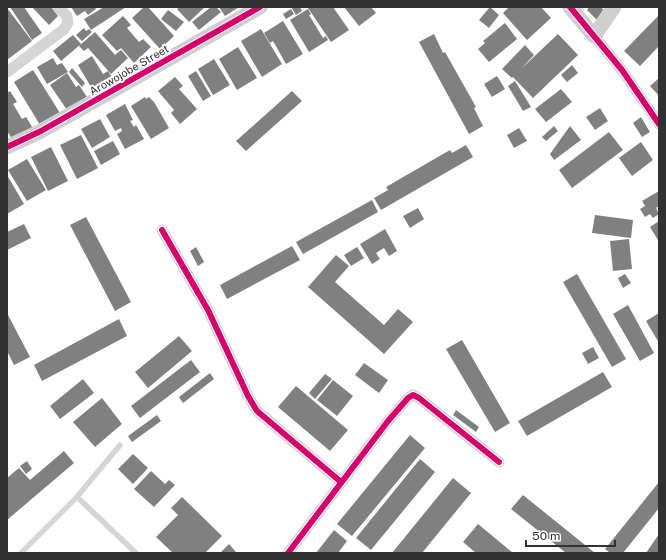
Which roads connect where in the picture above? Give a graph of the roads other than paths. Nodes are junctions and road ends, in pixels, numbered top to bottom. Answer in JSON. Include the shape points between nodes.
{"nodes":[{"id":1,"x":58,"y":7,"type":"edge"},
{"id":2,"x":260,"y":7,"type":"edge"},
{"id":3,"x":570,"y":7,"type":"edge"},
{"id":4,"x":614,"y":7,"type":"edge"},
{"id":5,"x":594,"y":36,"type":"junction"},
{"id":6,"x":7,"y":72,"type":"edge"},
{"id":7,"x":659,"y":124,"type":"edge"},
{"id":8,"x":7,"y":148,"type":"edge"},
{"id":9,"x":162,"y":230,"type":"dead end"},
{"id":10,"x":120,"y":445,"type":"dead end"},
{"id":11,"x":499,"y":462,"type":"dead end"},
{"id":12,"x":341,"y":482,"type":"junction"},
{"id":13,"x":76,"y":498,"type":"junction"},
{"id":14,"x":21,"y":553,"type":"edge"},
{"id":15,"x":136,"y":553,"type":"edge"},
{"id":16,"x":288,"y":553,"type":"edge"}],
"edges":[{"from":1,"to":6,"type":"street","via":[[67,16],[66,27]]},
{"from":2,"to":8,"type":"street","name":"Arowojobe Street"},
{"from":3,"to":5,"type":"street"},
{"from":4,"to":5,"type":"street"},
{"from":5,"to":7,"type":"street","via":[[622,70]]},
{"from":9,"to":12,"type":"street","via":[[208,310],[257,411]]},
{"from":10,"to":13,"type":"lane"},
{"from":11,"to":12,"type":"street","via":[[413,395],[393,415]]},
{"from":12,"to":16,"type":"street"},
{"from":13,"to":14,"type":"lane"},
{"from":13,"to":15,"type":"lane"}]}
